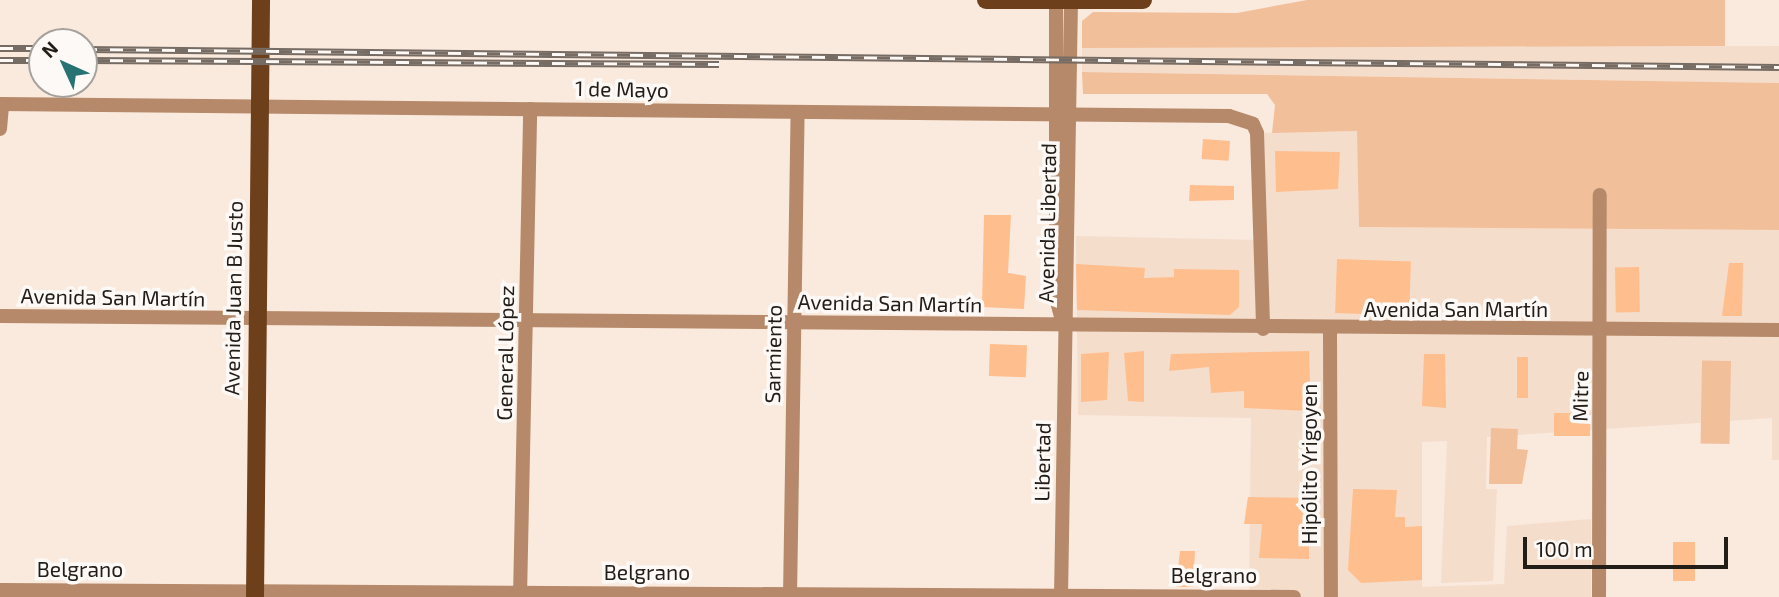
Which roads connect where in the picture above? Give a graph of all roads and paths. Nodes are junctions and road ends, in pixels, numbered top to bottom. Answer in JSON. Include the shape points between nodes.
{"nodes":[{"id":1,"x":261,"y":0,"type":"edge"},
{"id":2,"x":986,"y":0,"type":"edge"},
{"id":3,"x":1056,"y":0,"type":"edge"},
{"id":4,"x":1071,"y":0,"type":"edge"},
{"id":5,"x":1143,"y":0,"type":"edge"},
{"id":6,"x":1,"y":104,"type":"edge"},
{"id":7,"x":261,"y":107,"type":"junction"},
{"id":8,"x":530,"y":109,"type":"junction"},
{"id":9,"x":798,"y":112,"type":"junction"},
{"id":10,"x":1063,"y":114,"type":"junction"},
{"id":11,"x":0,"y":129,"type":"edge"},
{"id":12,"x":1600,"y":195,"type":"dead end"},
{"id":13,"x":0,"y":316,"type":"edge"},
{"id":14,"x":254,"y":320,"type":"junction"},
{"id":15,"x":527,"y":320,"type":"junction"},
{"id":16,"x":795,"y":321,"type":"junction"},
{"id":17,"x":1064,"y":328,"type":"junction"},
{"id":18,"x":1263,"y":329,"type":"junction"},
{"id":19,"x":1602,"y":330,"type":"junction"},
{"id":20,"x":1779,"y":330,"type":"edge"},
{"id":21,"x":1330,"y":331,"type":"junction"},
{"id":22,"x":0,"y":590,"type":"edge"},
{"id":23,"x":255,"y":593,"type":"edge"},
{"id":24,"x":520,"y":595,"type":"edge"},
{"id":25,"x":790,"y":595,"type":"edge"},
{"id":26,"x":1061,"y":596,"type":"edge"},
{"id":27,"x":1294,"y":597,"type":"edge"},
{"id":28,"x":1331,"y":597,"type":"edge"},
{"id":29,"x":1599,"y":597,"type":"edge"}],
"edges":[{"from":1,"to":7,"type":"main road","name":"Avenida Juan B Justo"},
{"from":2,"to":3,"type":"main road"},
{"from":3,"to":4,"type":"main road"},
{"from":3,"to":10,"type":"street","name":"Avenida Libertad"},
{"from":4,"to":5,"type":"main road"},
{"from":4,"to":10,"type":"street","name":"Avenida Libertad"},
{"from":6,"to":7,"type":"street","name":"1 de Mayo"},
{"from":6,"to":11,"type":"street"},
{"from":7,"to":8,"type":"street","name":"1 de Mayo"},
{"from":7,"to":14,"type":"main road","name":"Avenida Juan B Justo"},
{"from":8,"to":9,"type":"street","name":"1 de Mayo"},
{"from":8,"to":15,"type":"street","name":"General López"},
{"from":9,"to":10,"type":"street","name":"1 de Mayo"},
{"from":9,"to":16,"type":"street","name":"Sarmiento"},
{"from":10,"to":17,"type":"street","name":"Avenida Libertad"},
{"from":10,"to":18,"type":"street","name":"1 de Mayo","via":[[1244,119],[1257,133]]},
{"from":12,"to":19,"type":"street","name":"Mitre"},
{"from":13,"to":14,"type":"street","name":"Avenida San Martín"},
{"from":14,"to":15,"type":"street","name":"Avenida San Martín"},
{"from":14,"to":23,"type":"main road","name":"Avenida Juan B Justo"},
{"from":15,"to":16,"type":"street","name":"Avenida San Martín"},
{"from":15,"to":24,"type":"street","name":"General López"},
{"from":16,"to":17,"type":"street","name":"Avenida San Martín"},
{"from":16,"to":25,"type":"street","name":"Sarmiento"},
{"from":17,"to":18,"type":"street","name":"Avenida San Martín"},
{"from":17,"to":26,"type":"street","name":"Libertad"},
{"from":18,"to":21,"type":"street","name":"Avenida San Martín"},
{"from":19,"to":20,"type":"street","name":"Avenida San Martín"},
{"from":19,"to":21,"type":"street","name":"Avenida San Martín"},
{"from":19,"to":29,"type":"street","name":"Mitre"},
{"from":21,"to":28,"type":"street","name":"Hipólito Yrigoyen"},
{"from":22,"to":23,"type":"street","name":"Belgrano"},
{"from":23,"to":24,"type":"street","name":"Belgrano"},
{"from":24,"to":25,"type":"street","name":"Belgrano"},
{"from":25,"to":26,"type":"street","name":"Belgrano"},
{"from":26,"to":27,"type":"street","name":"Belgrano"}]}
